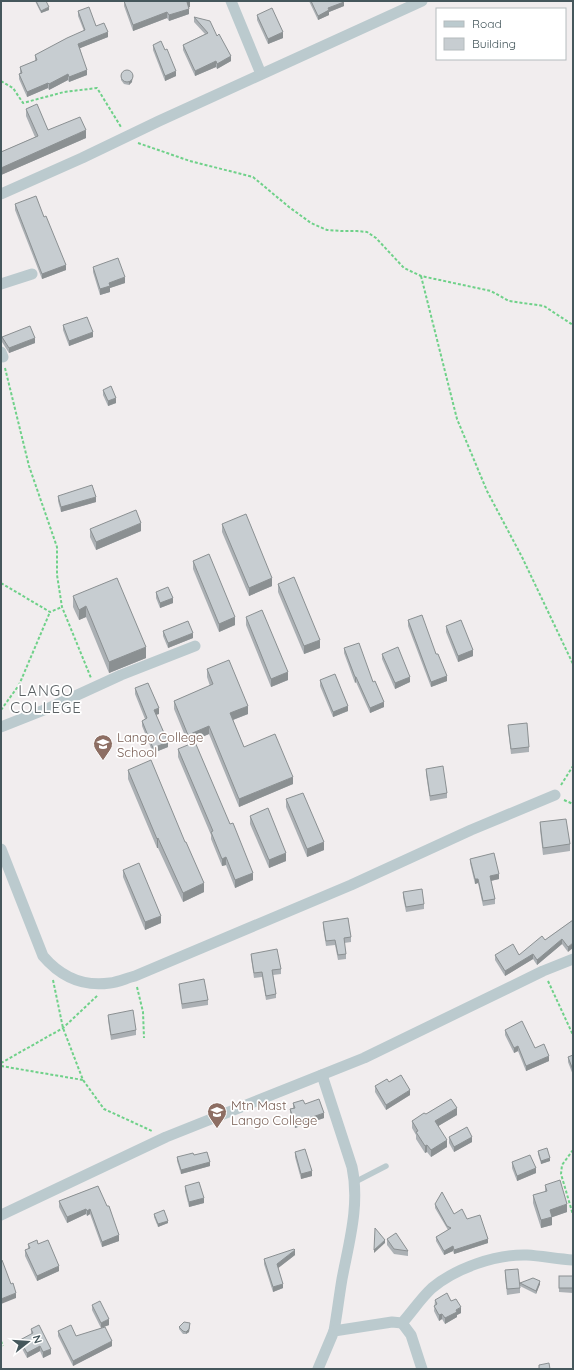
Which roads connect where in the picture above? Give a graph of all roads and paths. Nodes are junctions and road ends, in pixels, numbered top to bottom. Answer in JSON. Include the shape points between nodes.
{"nodes":[{"id":1,"x":231,"y":1,"type":"edge"},
{"id":2,"x":422,"y":1,"type":"edge"},
{"id":3,"x":261,"y":74,"type":"junction"},
{"id":4,"x":1,"y":81,"type":"edge"},
{"id":5,"x":127,"y":137,"type":"junction"},
{"id":6,"x":1,"y":194,"type":"edge"},
{"id":7,"x":32,"y":274,"type":"dead end"},
{"id":8,"x":421,"y":276,"type":"junction"},
{"id":9,"x":1,"y":284,"type":"edge"},
{"id":10,"x":573,"y":325,"type":"edge"},
{"id":11,"x":2,"y":354,"type":"edge"},
{"id":12,"x":1,"y":583,"type":"edge"},
{"id":13,"x":62,"y":607,"type":"junction"},
{"id":14,"x":50,"y":612,"type":"junction"},
{"id":15,"x":196,"y":646,"type":"dead end"},
{"id":16,"x":573,"y":664,"type":"edge"},
{"id":17,"x":95,"y":686,"type":"junction"},
{"id":18,"x":1,"y":710,"type":"edge"},
{"id":19,"x":1,"y":727,"type":"edge"},
{"id":20,"x":573,"y":766,"type":"edge"},
{"id":21,"x":554,"y":795,"type":"joint"},
{"id":22,"x":1,"y":849,"type":"edge"},
{"id":23,"x":573,"y":959,"type":"edge"},
{"id":24,"x":50,"y":965,"type":"junction"},
{"id":25,"x":543,"y":971,"type":"junction"},
{"id":26,"x":135,"y":976,"type":"junction"},
{"id":27,"x":111,"y":983,"type":"junction"},
{"id":28,"x":63,"y":1028,"type":"junction"},
{"id":29,"x":573,"y":1035,"type":"edge"},
{"id":30,"x":144,"y":1038,"type":"dead end"},
{"id":31,"x":1,"y":1063,"type":"edge"},
{"id":32,"x":1,"y":1066,"type":"edge"},
{"id":33,"x":322,"y":1075,"type":"junction"},
{"id":34,"x":83,"y":1080,"type":"junction"},
{"id":35,"x":166,"y":1137,"type":"junction"},
{"id":36,"x":573,"y":1150,"type":"edge"},
{"id":37,"x":386,"y":1166,"type":"dead end"},
{"id":38,"x":355,"y":1182,"type":"junction"},
{"id":39,"x":1,"y":1215,"type":"edge"},
{"id":40,"x":573,"y":1215,"type":"edge"},
{"id":41,"x":573,"y":1260,"type":"edge"},
{"id":42,"x":402,"y":1323,"type":"junction"},
{"id":43,"x":334,"y":1331,"type":"junction"},
{"id":44,"x":1,"y":1341,"type":"edge"},
{"id":45,"x":4,"y":1346,"type":"dead end"},
{"id":46,"x":318,"y":1369,"type":"edge"},
{"id":47,"x":422,"y":1369,"type":"edge"}],
"edges":[{"from":1,"to":3,"type":"street"},
{"from":2,"to":3,"type":"street"},
{"from":3,"to":5,"type":"street"},
{"from":4,"to":5,"type":"path","via":[[13,88],[23,103],[64,92],[97,88]]},
{"from":5,"to":6,"type":"street"},
{"from":5,"to":8,"type":"path","via":[[190,161],[252,176],[311,223],[327,230],[367,232],[404,268]]},
{"from":7,"to":9,"type":"street"},
{"from":8,"to":10,"type":"path","via":[[491,291],[509,302],[544,306]]},
{"from":8,"to":16,"type":"path","via":[[457,419],[487,491]]},
{"from":11,"to":13,"type":"path","via":[[29,466],[57,547],[57,575]]},
{"from":12,"to":14,"type":"path"},
{"from":13,"to":14,"type":"path"},
{"from":13,"to":17,"type":"path"},
{"from":14,"to":18,"type":"path","via":[[20,685]]},
{"from":15,"to":17,"type":"street"},
{"from":17,"to":19,"type":"street"},
{"from":20,"to":21,"type":"path"},
{"from":21,"to":26,"type":"street","via":[[351,885]]},
{"from":22,"to":24,"type":"street","via":[[43,956]]},
{"from":23,"to":25,"type":"street"},
{"from":24,"to":27,"type":"street","via":[[68,978],[88,984]]},
{"from":24,"to":28,"type":"path"},
{"from":25,"to":29,"type":"path"},
{"from":25,"to":33,"type":"street","via":[[364,1058]]},
{"from":26,"to":27,"type":"street"},
{"from":26,"to":30,"type":"path","via":[[143,1012]]},
{"from":27,"to":28,"type":"path"},
{"from":28,"to":31,"type":"path"},
{"from":28,"to":34,"type":"path"},
{"from":32,"to":34,"type":"path"},
{"from":33,"to":35,"type":"street"},
{"from":33,"to":38,"type":"street"},
{"from":34,"to":35,"type":"path","via":[[104,1109]]},
{"from":35,"to":39,"type":"street"},
{"from":36,"to":40,"type":"path","via":[[562,1165],[561,1174]]},
{"from":37,"to":38,"type":"lane"},
{"from":38,"to":43,"type":"street","via":[[354,1218]]},
{"from":41,"to":42,"type":"street","via":[[528,1255],[509,1256],[466,1268],[432,1288]]},
{"from":42,"to":43,"type":"street","via":[[392,1322]]},
{"from":42,"to":47,"type":"street","via":[[411,1335]]},
{"from":43,"to":46,"type":"street"},
{"from":44,"to":45,"type":"path"}]}
